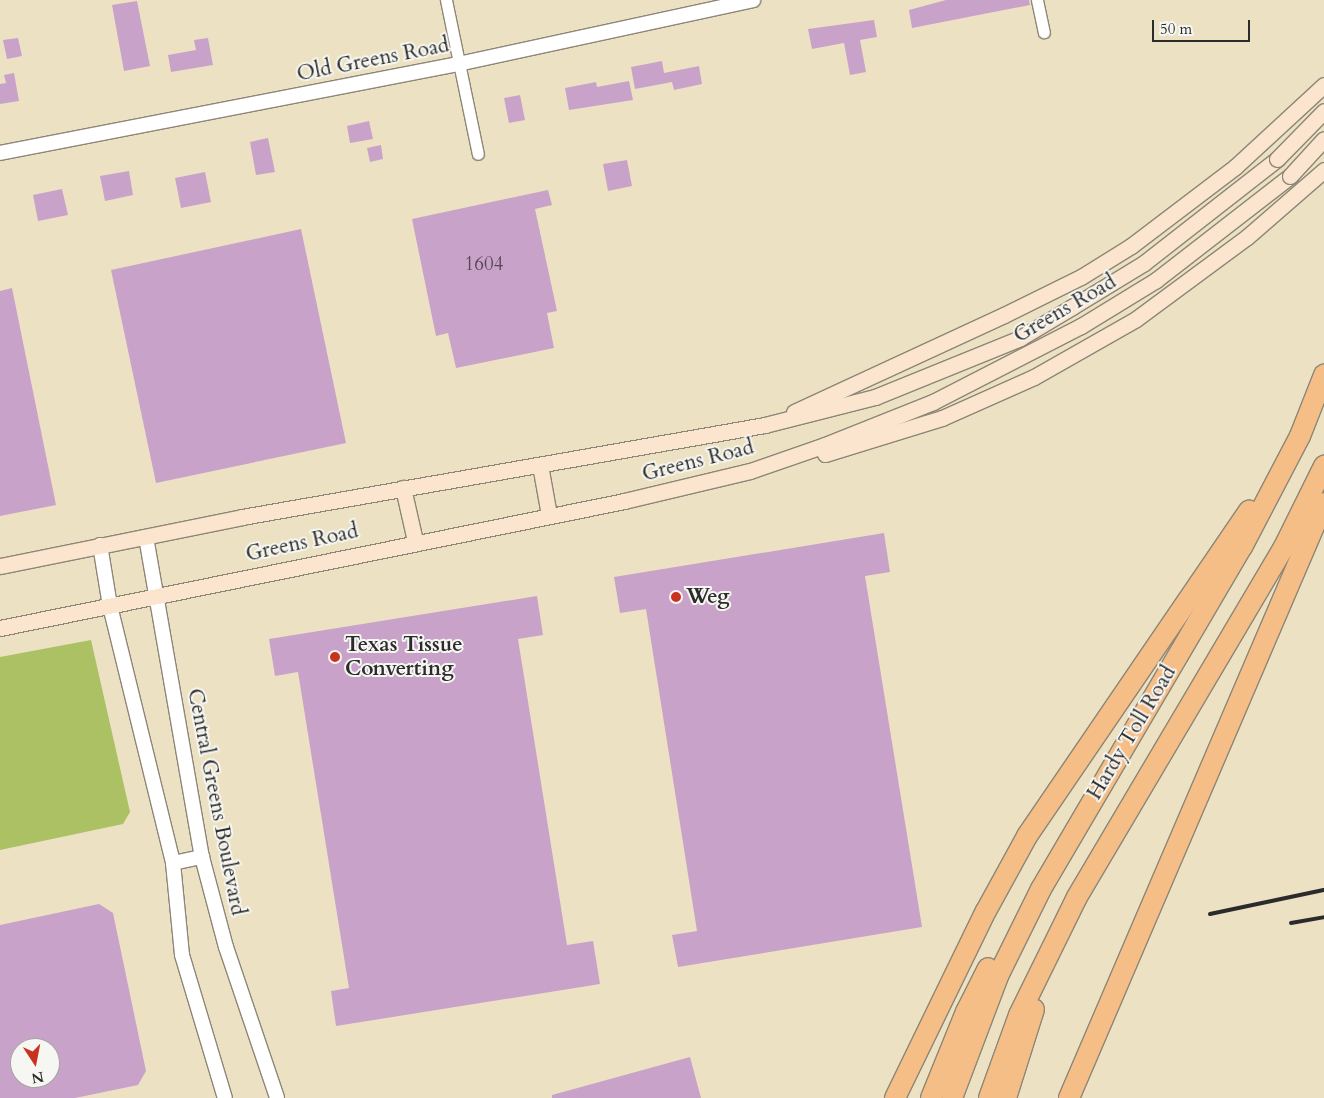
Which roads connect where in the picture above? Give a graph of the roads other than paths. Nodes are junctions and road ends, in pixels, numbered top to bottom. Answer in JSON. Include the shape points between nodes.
{"nodes":[{"id":1,"x":446,"y":0,"type":"edge"},
{"id":2,"x":754,"y":0,"type":"edge"},
{"id":3,"x":1037,"y":0,"type":"edge"},
{"id":4,"x":1044,"y":32,"type":"dead end"},
{"id":5,"x":458,"y":64,"type":"junction"},
{"id":6,"x":1324,"y":84,"type":"edge"},
{"id":7,"x":1324,"y":111,"type":"edge"},
{"id":8,"x":1284,"y":122,"type":"junction"},
{"id":9,"x":1324,"y":139,"type":"edge"},
{"id":10,"x":1324,"y":148,"type":"edge"},
{"id":11,"x":0,"y":153,"type":"edge"},
{"id":12,"x":478,"y":154,"type":"dead end"},
{"id":13,"x":1324,"y":170,"type":"edge"},
{"id":14,"x":1324,"y":375,"type":"edge"},
{"id":15,"x":765,"y":425,"type":"junction"},
{"id":16,"x":1300,"y":436,"type":"junction"},
{"id":17,"x":540,"y":465,"type":"junction"},
{"id":18,"x":1324,"y":466,"type":"edge"},
{"id":19,"x":750,"y":471,"type":"junction"},
{"id":20,"x":403,"y":488,"type":"junction"},
{"id":21,"x":1324,"y":503,"type":"edge"},
{"id":22,"x":549,"y":515,"type":"junction"},
{"id":23,"x":146,"y":537,"type":"junction"},
{"id":24,"x":415,"y":541,"type":"junction"},
{"id":25,"x":100,"y":545,"type":"junction"},
{"id":26,"x":0,"y":566,"type":"edge"},
{"id":27,"x":157,"y":596,"type":"junction"},
{"id":28,"x":110,"y":606,"type":"junction"},
{"id":29,"x":0,"y":628,"type":"edge"},
{"id":30,"x":202,"y":857,"type":"junction"},
{"id":31,"x":173,"y":863,"type":"junction"},
{"id":32,"x":1041,"y":889,"type":"junction"},
{"id":33,"x":1060,"y":930,"type":"junction"},
{"id":34,"x":943,"y":997,"type":"junction"},
{"id":35,"x":225,"y":1098,"type":"edge"},
{"id":36,"x":278,"y":1098,"type":"edge"},
{"id":37,"x":882,"y":1098,"type":"edge"},
{"id":38,"x":896,"y":1098,"type":"edge"},
{"id":39,"x":931,"y":1098,"type":"edge"},
{"id":40,"x":952,"y":1098,"type":"edge"},
{"id":41,"x":989,"y":1098,"type":"edge"},
{"id":42,"x":1006,"y":1098,"type":"edge"},
{"id":43,"x":1069,"y":1098,"type":"edge"}],
"edges":[{"from":1,"to":5,"type":"street"},
{"from":2,"to":5,"type":"street","name":"Old Greens Road"},
{"from":3,"to":4,"type":"street"},
{"from":5,"to":11,"type":"street","name":"Old Greens Road"},
{"from":5,"to":12,"type":"street"},
{"from":6,"to":8,"type":"main road"},
{"from":7,"to":15,"type":"main road","name":"Greens Road","bridge":true,"via":[[1277,159],[1144,263],[1020,338],[875,397]]},
{"from":8,"to":10,"type":"main road","via":[[1300,123]]},
{"from":8,"to":15,"type":"main road","via":[[1235,167],[1161,224],[1081,276],[896,367]]},
{"from":9,"to":19,"type":"main road","name":"Greens Road","bridge":true,"via":[[1290,176],[1156,280],[1073,331],[933,402]]},
{"from":13,"to":19,"type":"main road","via":[[1247,237],[1136,319],[1034,377],[942,418],[831,453]]},
{"from":14,"to":16,"type":"highway","name":"Hardy Toll Road"},
{"from":15,"to":17,"type":"main road","name":"Greens Road"},
{"from":16,"to":32,"type":"highway","name":"Hardy Toll Road","via":[[1242,547]]},
{"from":16,"to":34,"type":"highway","via":[[1052,796],[1007,871]]},
{"from":17,"to":20,"type":"main road","name":"Greens Road"},
{"from":17,"to":22,"type":"main road"},
{"from":18,"to":33,"type":"highway","name":"Hardy Toll Road","via":[[1283,549]]},
{"from":19,"to":22,"type":"main road","name":"Greens Road"},
{"from":20,"to":23,"type":"main road","name":"Greens Road"},
{"from":20,"to":24,"type":"main road"},
{"from":21,"to":43,"type":"highway"},
{"from":22,"to":24,"type":"main road","name":"Greens Road"},
{"from":23,"to":25,"type":"main road","name":"Greens Road"},
{"from":23,"to":27,"type":"street","name":"Central Greens Boulevard"},
{"from":24,"to":27,"type":"main road","name":"Greens Road"},
{"from":25,"to":26,"type":"main road","name":"Greens Road"},
{"from":25,"to":28,"type":"street"},
{"from":27,"to":28,"type":"main road","name":"Greens Road"},
{"from":27,"to":30,"type":"street","name":"Central Greens Boulevard"},
{"from":28,"to":29,"type":"main road","name":"Greens Road"},
{"from":28,"to":31,"type":"street"},
{"from":30,"to":31,"type":"street"},
{"from":30,"to":36,"type":"street","name":"Central Greens Boulevard","via":[[226,947]]},
{"from":31,"to":35,"type":"street","via":[[182,955]]},
{"from":32,"to":39,"type":"highway","via":[[986,971]]},
{"from":32,"to":40,"type":"highway","name":"Hardy Toll Road","via":[[998,976]]},
{"from":33,"to":41,"type":"highway","name":"Hardy Toll Road","via":[[1019,1014]]},
{"from":33,"to":42,"type":"highway"},
{"from":34,"to":37,"type":"highway"},
{"from":34,"to":38,"type":"highway"}]}
